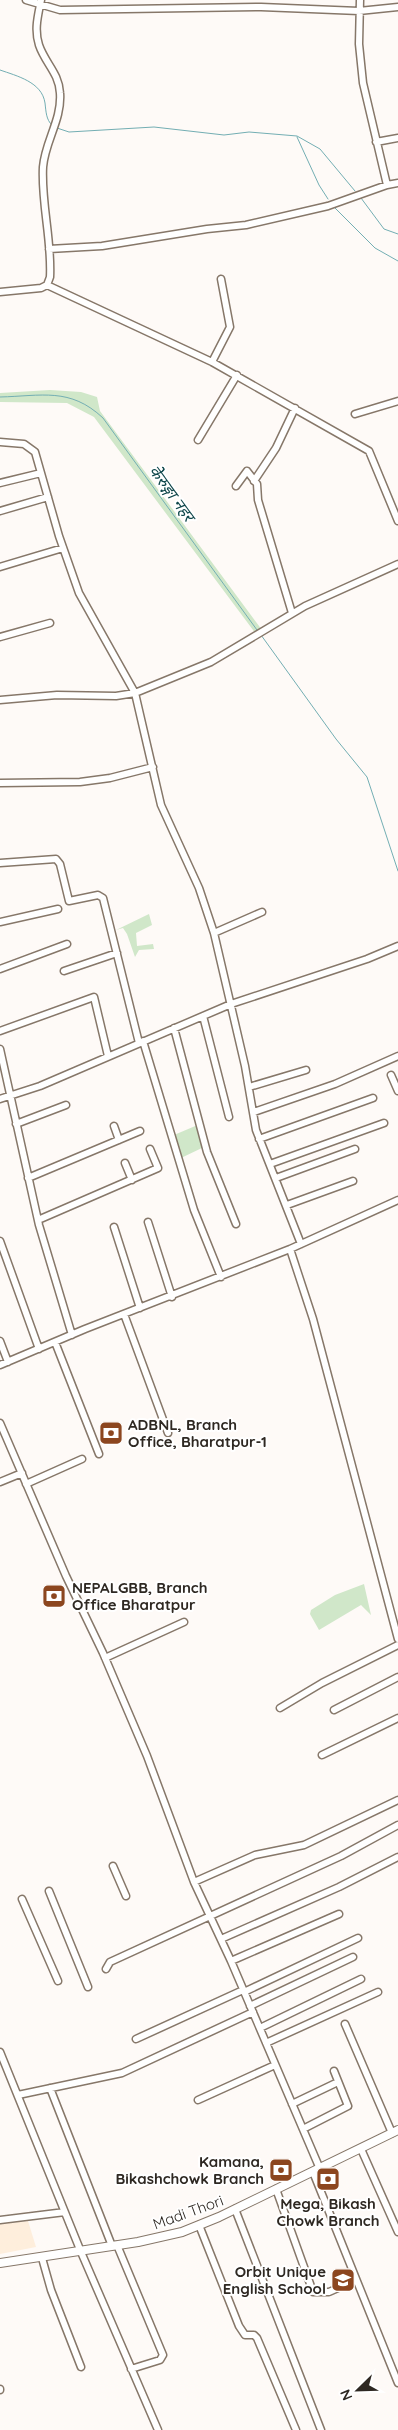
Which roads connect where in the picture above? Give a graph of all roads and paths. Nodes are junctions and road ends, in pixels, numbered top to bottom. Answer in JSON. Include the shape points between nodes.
{"nodes":[{"id":1,"x":26,"y":0,"type":"edge"},
{"id":2,"x":360,"y":0,"type":"edge"},
{"id":3,"x":40,"y":3,"type":"edge"},
{"id":4,"x":398,"y":7,"type":"edge"},
{"id":5,"x":359,"y":11,"type":"junction"},
{"id":6,"x":398,"y":138,"type":"edge"},
{"id":7,"x":376,"y":142,"type":"junction"},
{"id":8,"x":398,"y":183,"type":"edge"},
{"id":9,"x":387,"y":185,"type":"junction"},
{"id":10,"x":49,"y":249,"type":"junction"},
{"id":11,"x":221,"y":279,"type":"dead end"},
{"id":12,"x":47,"y":285,"type":"junction"},
{"id":13,"x":0,"y":292,"type":"edge"},
{"id":14,"x":212,"y":362,"type":"junction"},
{"id":15,"x":237,"y":375,"type":"junction"},
{"id":16,"x":398,"y":401,"type":"edge"},
{"id":17,"x":296,"y":408,"type":"junction"},
{"id":18,"x":355,"y":414,"type":"dead end"},
{"id":19,"x":198,"y":440,"type":"dead end"},
{"id":20,"x":0,"y":442,"type":"edge"},
{"id":21,"x":41,"y":473,"type":"junction"},
{"id":22,"x":254,"y":481,"type":"junction"},
{"id":23,"x":0,"y":483,"type":"edge"},
{"id":24,"x":236,"y":486,"type":"dead end"},
{"id":25,"x":48,"y":497,"type":"junction"},
{"id":26,"x":0,"y":510,"type":"edge"},
{"id":27,"x":398,"y":521,"type":"edge"},
{"id":28,"x":63,"y":548,"type":"junction"},
{"id":29,"x":398,"y":564,"type":"edge"},
{"id":30,"x":0,"y":568,"type":"edge"},
{"id":31,"x":292,"y":613,"type":"junction"},
{"id":32,"x":50,"y":623,"type":"dead end"},
{"id":33,"x":0,"y":637,"type":"edge"},
{"id":34,"x":135,"y":693,"type":"junction"},
{"id":35,"x":0,"y":700,"type":"edge"},
{"id":36,"x":153,"y":767,"type":"junction"},
{"id":37,"x":0,"y":783,"type":"edge"},
{"id":38,"x":0,"y":863,"type":"edge"},
{"id":39,"x":58,"y":910,"type":"dead end"},
{"id":40,"x":262,"y":912,"type":"dead end"},
{"id":41,"x":0,"y":922,"type":"edge"},
{"id":42,"x":214,"y":933,"type":"junction"},
{"id":43,"x":68,"y":944,"type":"dead end"},
{"id":44,"x":398,"y":946,"type":"edge"},
{"id":45,"x":117,"y":952,"type":"junction"},
{"id":46,"x":0,"y":969,"type":"edge"},
{"id":47,"x":64,"y":971,"type":"dead end"},
{"id":48,"x":231,"y":1004,"type":"junction"},
{"id":49,"x":203,"y":1016,"type":"junction"},
{"id":50,"x":174,"y":1028,"type":"junction"},
{"id":51,"x":0,"y":1031,"type":"edge"},
{"id":52,"x":141,"y":1042,"type":"junction"},
{"id":53,"x":0,"y":1049,"type":"edge"},
{"id":54,"x":108,"y":1056,"type":"junction"},
{"id":55,"x":398,"y":1056,"type":"edge"},
{"id":56,"x":1,"y":1059,"type":"edge"},
{"id":57,"x":306,"y":1070,"type":"dead end"},
{"id":58,"x":392,"y":1075,"type":"dead end"},
{"id":59,"x":249,"y":1087,"type":"junction"},
{"id":60,"x":398,"y":1091,"type":"edge"},
{"id":61,"x":10,"y":1096,"type":"junction"},
{"id":62,"x":373,"y":1098,"type":"dead end"},
{"id":63,"x":0,"y":1099,"type":"edge"},
{"id":64,"x":66,"y":1105,"type":"dead end"},
{"id":65,"x":254,"y":1112,"type":"junction"},
{"id":66,"x":229,"y":1117,"type":"dead end"},
{"id":67,"x":384,"y":1123,"type":"dead end"},
{"id":68,"x":16,"y":1124,"type":"junction"},
{"id":69,"x":114,"y":1126,"type":"dead end"},
{"id":70,"x":140,"y":1131,"type":"dead end"},
{"id":71,"x":259,"y":1139,"type":"junction"},
{"id":72,"x":119,"y":1140,"type":"junction"},
{"id":73,"x":355,"y":1148,"type":"dead end"},
{"id":74,"x":150,"y":1149,"type":"dead end"},
{"id":75,"x":125,"y":1163,"type":"dead end"},
{"id":76,"x":270,"y":1164,"type":"junction"},
{"id":77,"x":28,"y":1178,"type":"junction"},
{"id":78,"x":276,"y":1178,"type":"junction"},
{"id":79,"x":132,"y":1180,"type":"junction"},
{"id":80,"x":353,"y":1181,"type":"dead end"},
{"id":81,"x":398,"y":1200,"type":"edge"},
{"id":82,"x":287,"y":1205,"type":"junction"},
{"id":83,"x":38,"y":1220,"type":"junction"},
{"id":84,"x":148,"y":1222,"type":"dead end"},
{"id":85,"x":236,"y":1224,"type":"dead end"},
{"id":86,"x":114,"y":1227,"type":"dead end"},
{"id":87,"x":0,"y":1241,"type":"edge"},
{"id":88,"x":302,"y":1244,"type":"junction"},
{"id":89,"x":290,"y":1249,"type":"junction"},
{"id":90,"x":221,"y":1277,"type":"junction"},
{"id":91,"x":172,"y":1297,"type":"junction"},
{"id":92,"x":140,"y":1308,"type":"junction"},
{"id":93,"x":124,"y":1314,"type":"junction"},
{"id":94,"x":72,"y":1335,"type":"junction"},
{"id":95,"x":0,"y":1341,"type":"edge"},
{"id":96,"x":55,"y":1342,"type":"junction"},
{"id":97,"x":39,"y":1349,"type":"junction"},
{"id":98,"x":8,"y":1362,"type":"junction"},
{"id":99,"x":0,"y":1365,"type":"edge"},
{"id":100,"x":0,"y":1423,"type":"edge"},
{"id":101,"x":2,"y":1432,"type":"edge"},
{"id":102,"x":168,"y":1433,"type":"dead end"},
{"id":103,"x":99,"y":1454,"type":"dead end"},
{"id":104,"x":82,"y":1459,"type":"dead end"},
{"id":105,"x":22,"y":1473,"type":"junction"},
{"id":106,"x":0,"y":1482,"type":"edge"},
{"id":107,"x":26,"y":1484,"type":"junction"},
{"id":108,"x":184,"y":1622,"type":"dead end"},
{"id":109,"x":398,"y":1639,"type":"edge"},
{"id":110,"x":398,"y":1645,"type":"edge"},
{"id":111,"x":105,"y":1658,"type":"junction"},
{"id":112,"x":398,"y":1676,"type":"edge"},
{"id":113,"x":280,"y":1708,"type":"dead end"},
{"id":114,"x":334,"y":1710,"type":"dead end"},
{"id":115,"x":398,"y":1718,"type":"edge"},
{"id":116,"x":322,"y":1755,"type":"dead end"},
{"id":117,"x":398,"y":1800,"type":"edge"},
{"id":118,"x":398,"y":1825,"type":"edge"},
{"id":119,"x":398,"y":1857,"type":"edge"},
{"id":120,"x":113,"y":1866,"type":"dead end"},
{"id":121,"x":194,"y":1882,"type":"junction"},
{"id":122,"x":49,"y":1891,"type":"dead end"},
{"id":123,"x":126,"y":1896,"type":"dead end"},
{"id":124,"x":22,"y":1899,"type":"dead end"},
{"id":125,"x":339,"y":1914,"type":"dead end"},
{"id":126,"x":210,"y":1915,"type":"junction"},
{"id":127,"x":358,"y":1938,"type":"dead end"},
{"id":128,"x":221,"y":1939,"type":"junction"},
{"id":129,"x":353,"y":1956,"type":"dead end"},
{"id":130,"x":232,"y":1962,"type":"junction"},
{"id":131,"x":106,"y":1969,"type":"dead end"},
{"id":132,"x":361,"y":1979,"type":"dead end"},
{"id":133,"x":58,"y":1982,"type":"dead end"},
{"id":134,"x":88,"y":1987,"type":"dead end"},
{"id":135,"x":244,"y":1991,"type":"junction"},
{"id":136,"x":378,"y":1992,"type":"dead end"},
{"id":137,"x":252,"y":2009,"type":"junction"},
{"id":138,"x":345,"y":2024,"type":"dead end"},
{"id":139,"x":260,"y":2028,"type":"junction"},
{"id":140,"x":136,"y":2039,"type":"dead end"},
{"id":141,"x":266,"y":2044,"type":"junction"},
{"id":142,"x":0,"y":2052,"type":"edge"},
{"id":143,"x":276,"y":2065,"type":"junction"},
{"id":144,"x":334,"y":2071,"type":"dead end"},
{"id":145,"x":338,"y":2082,"type":"junction"},
{"id":146,"x":50,"y":2088,"type":"junction"},
{"id":147,"x":18,"y":2095,"type":"junction"},
{"id":148,"x":198,"y":2100,"type":"dead end"},
{"id":149,"x":292,"y":2104,"type":"junction"},
{"id":150,"x":303,"y":2129,"type":"junction"},
{"id":151,"x":395,"y":2131,"type":"edge"},
{"id":152,"x":361,"y":2149,"type":"junction"},
{"id":153,"x":317,"y":2171,"type":"junction"},
{"id":154,"x":276,"y":2190,"type":"junction"},
{"id":155,"x":235,"y":2209,"type":"junction"},
{"id":156,"x":66,"y":2212,"type":"junction"},
{"id":157,"x":0,"y":2220,"type":"edge"},
{"id":158,"x":199,"y":2225,"type":"junction"},
{"id":159,"x":398,"y":2232,"type":"edge"},
{"id":160,"x":114,"y":2246,"type":"junction"},
{"id":161,"x":81,"y":2252,"type":"junction"},
{"id":162,"x":42,"y":2258,"type":"junction"},
{"id":163,"x":0,"y":2263,"type":"edge"},
{"id":164,"x":356,"y":2280,"type":"junction"},
{"id":165,"x":81,"y":2367,"type":"dead end"},
{"id":166,"x":131,"y":2369,"type":"junction"},
{"id":167,"x":398,"y":2383,"type":"edge"},
{"id":168,"x":158,"y":2430,"type":"edge"},
{"id":169,"x":296,"y":2430,"type":"edge"},
{"id":170,"x":321,"y":2430,"type":"edge"}],
"edges":[{"from":1,"to":3,"type":"street"},
{"from":2,"to":5,"type":"street"},
{"from":3,"to":5,"type":"street","via":[[60,10],[261,7]]},
{"from":3,"to":10,"type":"street","via":[[36,24],[39,44],[56,74],[60,91],[59,112],[43,169]]},
{"from":4,"to":5,"type":"street"},
{"from":5,"to":7,"type":"street","via":[[360,63]]},
{"from":6,"to":7,"type":"street"},
{"from":7,"to":9,"type":"street"},
{"from":8,"to":9,"type":"street"},
{"from":9,"to":10,"type":"street","via":[[328,206],[246,225],[102,246]]},
{"from":10,"to":12,"type":"street","via":[[51,271]]},
{"from":11,"to":14,"type":"street","via":[[230,327]]},
{"from":12,"to":13,"type":"street"},
{"from":12,"to":14,"type":"street"},
{"from":14,"to":15,"type":"street"},
{"from":15,"to":17,"type":"street"},
{"from":15,"to":19,"type":"street"},
{"from":16,"to":18,"type":"street"},
{"from":17,"to":22,"type":"street","via":[[276,448]]},
{"from":17,"to":27,"type":"street","via":[[369,451]]},
{"from":20,"to":21,"type":"street","via":[[32,448]]},
{"from":21,"to":23,"type":"street"},
{"from":21,"to":25,"type":"street"},
{"from":22,"to":24,"type":"street","via":[[247,471]]},
{"from":22,"to":31,"type":"street"},
{"from":25,"to":26,"type":"street"},
{"from":25,"to":28,"type":"street"},
{"from":28,"to":30,"type":"street"},
{"from":28,"to":34,"type":"street","via":[[80,593]]},
{"from":29,"to":31,"type":"street"},
{"from":31,"to":34,"type":"street","via":[[211,662]]},
{"from":32,"to":33,"type":"street"},
{"from":34,"to":35,"type":"street"},
{"from":34,"to":36,"type":"street"},
{"from":36,"to":37,"type":"street","via":[[80,782]]},
{"from":36,"to":42,"type":"street","via":[[161,805],[199,888]]},
{"from":38,"to":45,"type":"street","via":[[56,859],[70,901],[98,894],[103,898]]},
{"from":39,"to":41,"type":"street"},
{"from":40,"to":42,"type":"street"},
{"from":42,"to":48,"type":"street"},
{"from":43,"to":46,"type":"street"},
{"from":44,"to":48,"type":"street"},
{"from":45,"to":47,"type":"street"},
{"from":45,"to":52,"type":"street"},
{"from":48,"to":49,"type":"street"},
{"from":48,"to":59,"type":"street"},
{"from":49,"to":50,"type":"street"},
{"from":49,"to":66,"type":"street"},
{"from":50,"to":52,"type":"street"},
{"from":50,"to":85,"type":"street","via":[[207,1152]]},
{"from":51,"to":54,"type":"street","via":[[94,997]]},
{"from":52,"to":54,"type":"street"},
{"from":52,"to":90,"type":"street","via":[[194,1210]]},
{"from":53,"to":56,"type":"street"},
{"from":54,"to":61,"type":"street"},
{"from":55,"to":65,"type":"street","via":[[335,1084]]},
{"from":56,"to":61,"type":"street"},
{"from":57,"to":59,"type":"street"},
{"from":58,"to":60,"type":"street"},
{"from":59,"to":65,"type":"street"},
{"from":61,"to":63,"type":"street"},
{"from":61,"to":68,"type":"street"},
{"from":62,"to":71,"type":"street"},
{"from":64,"to":68,"type":"street"},
{"from":65,"to":71,"type":"street"},
{"from":67,"to":76,"type":"street"},
{"from":68,"to":77,"type":"street"},
{"from":69,"to":72,"type":"street"},
{"from":70,"to":72,"type":"street"},
{"from":71,"to":76,"type":"street"},
{"from":72,"to":77,"type":"street"},
{"from":73,"to":78,"type":"street"},
{"from":74,"to":79,"type":"street","via":[[158,1168]]},
{"from":75,"to":79,"type":"street"},
{"from":76,"to":78,"type":"street"},
{"from":77,"to":83,"type":"street"},
{"from":78,"to":82,"type":"street"},
{"from":79,"to":83,"type":"street"},
{"from":80,"to":82,"type":"street"},
{"from":81,"to":88,"type":"street"},
{"from":82,"to":88,"type":"street"},
{"from":83,"to":94,"type":"street"},
{"from":84,"to":91,"type":"street"},
{"from":86,"to":92,"type":"street"},
{"from":87,"to":97,"type":"street"},
{"from":88,"to":89,"type":"street"},
{"from":89,"to":90,"type":"street"},
{"from":89,"to":109,"type":"street","via":[[313,1319]]},
{"from":90,"to":91,"type":"street"},
{"from":91,"to":92,"type":"street"},
{"from":92,"to":93,"type":"street"},
{"from":93,"to":94,"type":"street"},
{"from":93,"to":102,"type":"street"},
{"from":94,"to":96,"type":"street"},
{"from":95,"to":98,"type":"street"},
{"from":96,"to":97,"type":"street"},
{"from":96,"to":103,"type":"street"},
{"from":97,"to":98,"type":"street"},
{"from":98,"to":99,"type":"street"},
{"from":100,"to":101,"type":"street"},
{"from":101,"to":105,"type":"street"},
{"from":104,"to":107,"type":"street"},
{"from":105,"to":106,"type":"street"},
{"from":105,"to":107,"type":"street"},
{"from":107,"to":111,"type":"street"},
{"from":108,"to":111,"type":"street"},
{"from":110,"to":113,"type":"street"},
{"from":111,"to":121,"type":"street"},
{"from":112,"to":114,"type":"street"},
{"from":115,"to":116,"type":"street"},
{"from":117,"to":121,"type":"street","via":[[304,1845],[255,1855]]},
{"from":118,"to":126,"type":"street","via":[[361,1846]]},
{"from":119,"to":128,"type":"street"},
{"from":120,"to":123,"type":"street"},
{"from":121,"to":126,"type":"street"},
{"from":122,"to":134,"type":"street"},
{"from":124,"to":133,"type":"street"},
{"from":125,"to":130,"type":"street"},
{"from":126,"to":128,"type":"street"},
{"from":126,"to":131,"type":"street","via":[[109,1963]]},
{"from":127,"to":135,"type":"street"},
{"from":128,"to":130,"type":"street"},
{"from":129,"to":137,"type":"street"},
{"from":130,"to":135,"type":"street"},
{"from":132,"to":139,"type":"street"},
{"from":135,"to":137,"type":"street"},
{"from":135,"to":140,"type":"street"},
{"from":136,"to":141,"type":"street"},
{"from":137,"to":139,"type":"street"},
{"from":137,"to":146,"type":"street","via":[[122,2073]]},
{"from":138,"to":151,"type":"street"},
{"from":139,"to":141,"type":"street"},
{"from":141,"to":143,"type":"street"},
{"from":142,"to":147,"type":"street"},
{"from":143,"to":148,"type":"street"},
{"from":143,"to":149,"type":"street"},
{"from":144,"to":145,"type":"street"},
{"from":145,"to":149,"type":"street"},
{"from":145,"to":150,"type":"street","via":[[348,2106]]},
{"from":146,"to":147,"type":"street"},
{"from":146,"to":160,"type":"street"},
{"from":147,"to":156,"type":"street"},
{"from":149,"to":150,"type":"street"},
{"from":150,"to":153,"type":"street"},
{"from":151,"to":152,"type":"main road","name":"Madi Thori"},
{"from":152,"to":153,"type":"main road","name":"Madi Thori"},
{"from":152,"to":159,"type":"street"},
{"from":153,"to":154,"type":"main road","name":"Madi Thori"},
{"from":153,"to":164,"type":"street"},
{"from":154,"to":155,"type":"main road","name":"Madi Thori"},
{"from":154,"to":164,"type":"street","via":[[313,2292],[326,2293]]},
{"from":155,"to":158,"type":"main road","name":"Madi Thori"},
{"from":155,"to":170,"type":"street"},
{"from":156,"to":157,"type":"street"},
{"from":156,"to":161,"type":"street"},
{"from":158,"to":160,"type":"main road","name":"Madi Thori","via":[[162,2237]]},
{"from":158,"to":169,"type":"street","via":[[239,2326],[245,2335],[257,2338]]},
{"from":160,"to":161,"type":"main road","name":"Madi Thori"},
{"from":160,"to":166,"type":"street","via":[[163,2355],[160,2360]]},
{"from":161,"to":162,"type":"main road","name":"Madi Thori"},
{"from":161,"to":166,"type":"street"},
{"from":162,"to":163,"type":"main road","name":"Madi Thori"},
{"from":162,"to":165,"type":"street"},
{"from":164,"to":167,"type":"street"},
{"from":166,"to":168,"type":"street"}]}
